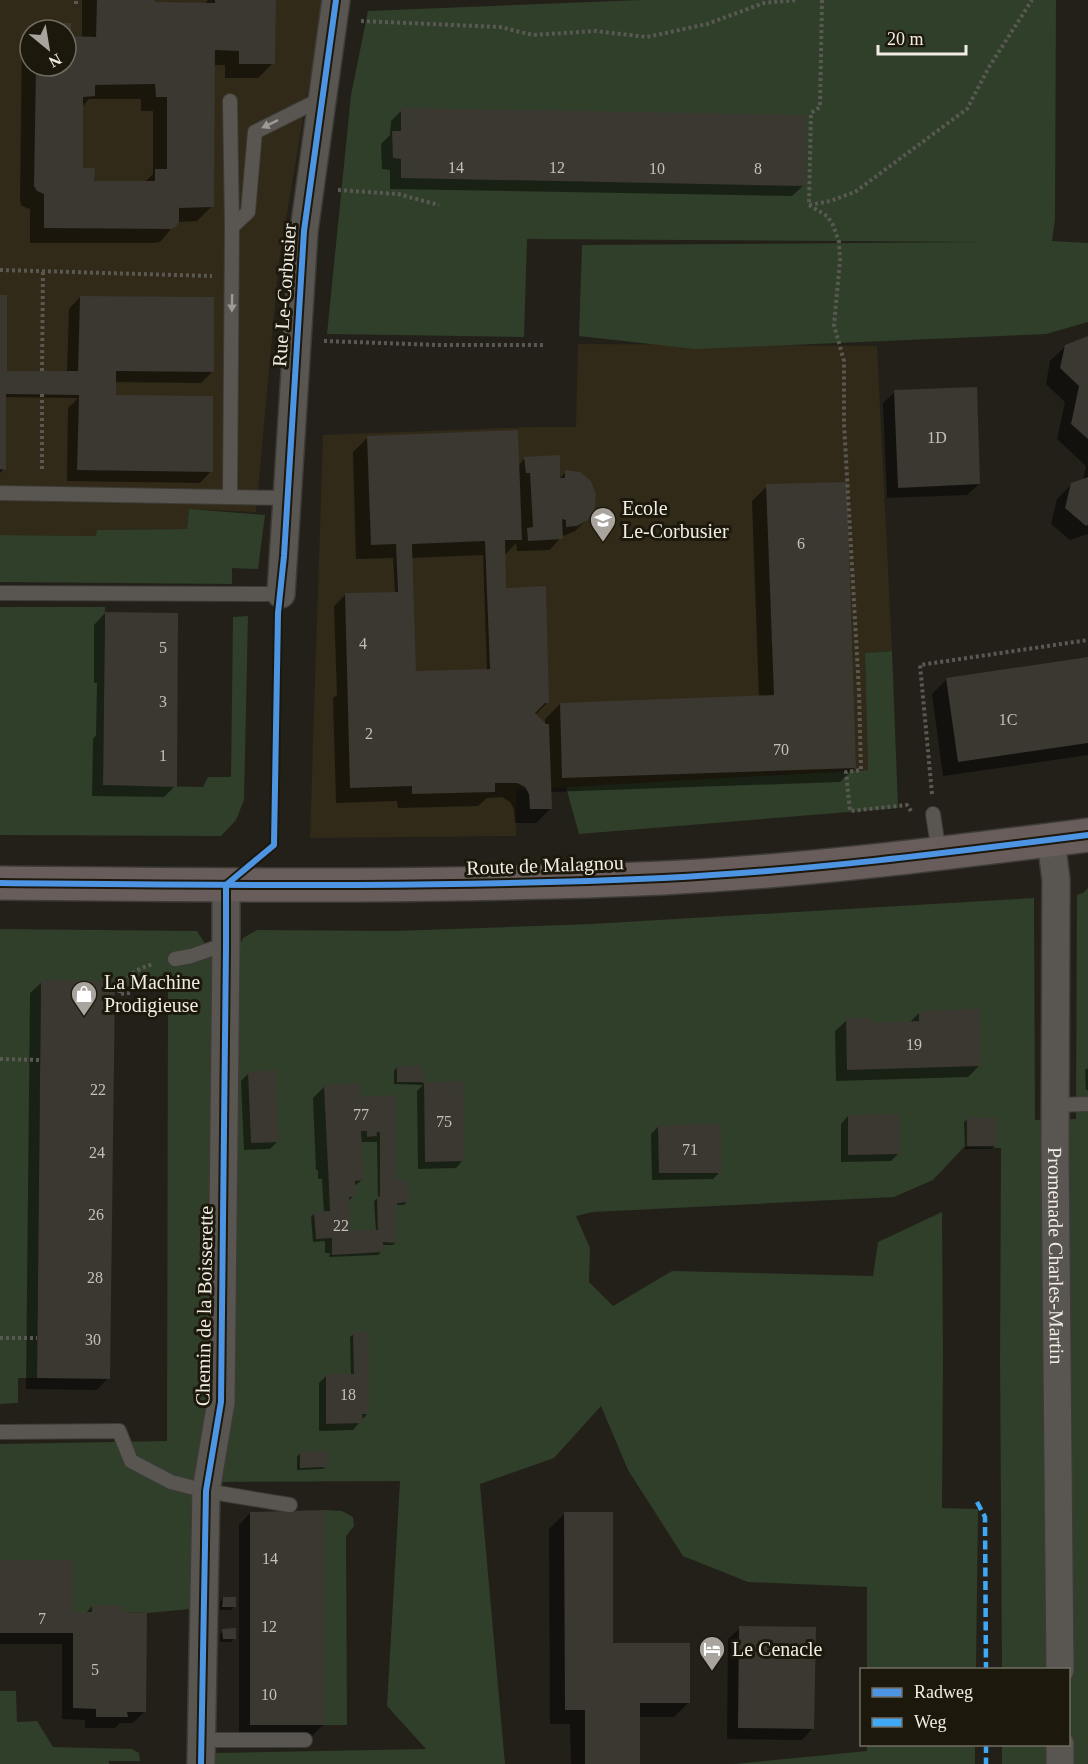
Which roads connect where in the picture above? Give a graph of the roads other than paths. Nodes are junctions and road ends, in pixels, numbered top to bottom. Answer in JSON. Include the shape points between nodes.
{"nodes":[{"id":1,"x":336,"y":0,"type":"edge"},
{"id":2,"x":323,"y":98,"type":"junction"},
{"id":3,"x":230,"y":101,"type":"dead end"},
{"id":4,"x":232,"y":227,"type":"junction"},
{"id":5,"x":0,"y":493,"type":"edge"},
{"id":6,"x":230,"y":497,"type":"junction"},
{"id":7,"x":288,"y":498,"type":"junction"},
{"id":8,"x":0,"y":593,"type":"edge"},
{"id":9,"x":281,"y":594,"type":"joint"},
{"id":10,"x":933,"y":814,"type":"road end"},
{"id":11,"x":1088,"y":835,"type":"edge"},
{"id":12,"x":1051,"y":840,"type":"junction"},
{"id":13,"x":939,"y":853,"type":"junction"},
{"id":14,"x":0,"y":882,"type":"edge"},
{"id":15,"x":226,"y":885,"type":"junction"},
{"id":16,"x":226,"y":944,"type":"junction"},
{"id":17,"x":175,"y":959,"type":"road end"},
{"id":18,"x":1088,"y":1104,"type":"edge"},
{"id":19,"x":1056,"y":1105,"type":"junction"},
{"id":20,"x":0,"y":1432,"type":"edge"},
{"id":21,"x":206,"y":1491,"type":"junction"},
{"id":22,"x":290,"y":1504,"type":"dead end"},
{"id":23,"x":1060,"y":1668,"type":"edge"},
{"id":24,"x":305,"y":1740,"type":"dead end"},
{"id":25,"x":1060,"y":1746,"type":"edge"},
{"id":26,"x":202,"y":1752,"type":"edge"},
{"id":27,"x":1060,"y":1764,"type":"edge"}],
"edges":[{"from":1,"to":2,"type":"street","name":"Rue Le-Corbusier"},
{"from":2,"to":4,"type":"lane","one_way":true,"via":[[255,132],[248,212]]},
{"from":2,"to":7,"type":"street","name":"Rue Le-Corbusier","via":[[304,231]]},
{"from":3,"to":4,"type":"lane"},
{"from":4,"to":6,"type":"lane","one_way":true},
{"from":5,"to":6,"type":"lane"},
{"from":6,"to":7,"type":"lane"},
{"from":7,"to":9,"type":"street","name":"Rue Le-Corbusier"},
{"from":8,"to":9,"type":"lane"},
{"from":10,"to":13,"type":"lane"},
{"from":11,"to":12,"type":"main road","name":"Route de Malagnou"},
{"from":12,"to":13,"type":"main road","name":"Route de Malagnou"},
{"from":12,"to":19,"type":"street","name":"Promenade Charles-Martin","via":[[1056,880]]},
{"from":13,"to":15,"type":"main road","name":"Route de Malagnou","via":[[666,878],[469,885]]},
{"from":14,"to":15,"type":"main road","name":"Route de Malagnou"},
{"from":15,"to":16,"type":"street","name":"Chemin de la Boisserette"},
{"from":16,"to":17,"type":"lane"},
{"from":16,"to":21,"type":"street","name":"Chemin de la Boisserette","via":[[221,1402]]},
{"from":18,"to":19,"type":"lane"},
{"from":19,"to":23,"type":"street","name":"Promenade Charles-Martin"},
{"from":20,"to":21,"type":"lane","via":[[120,1431],[131,1461],[171,1482]]},
{"from":21,"to":22,"type":"lane"},
{"from":21,"to":26,"type":"street","name":"Chemin de la Boisserette"},
{"from":24,"to":26,"type":"lane"},
{"from":25,"to":27,"type":"street"}]}
